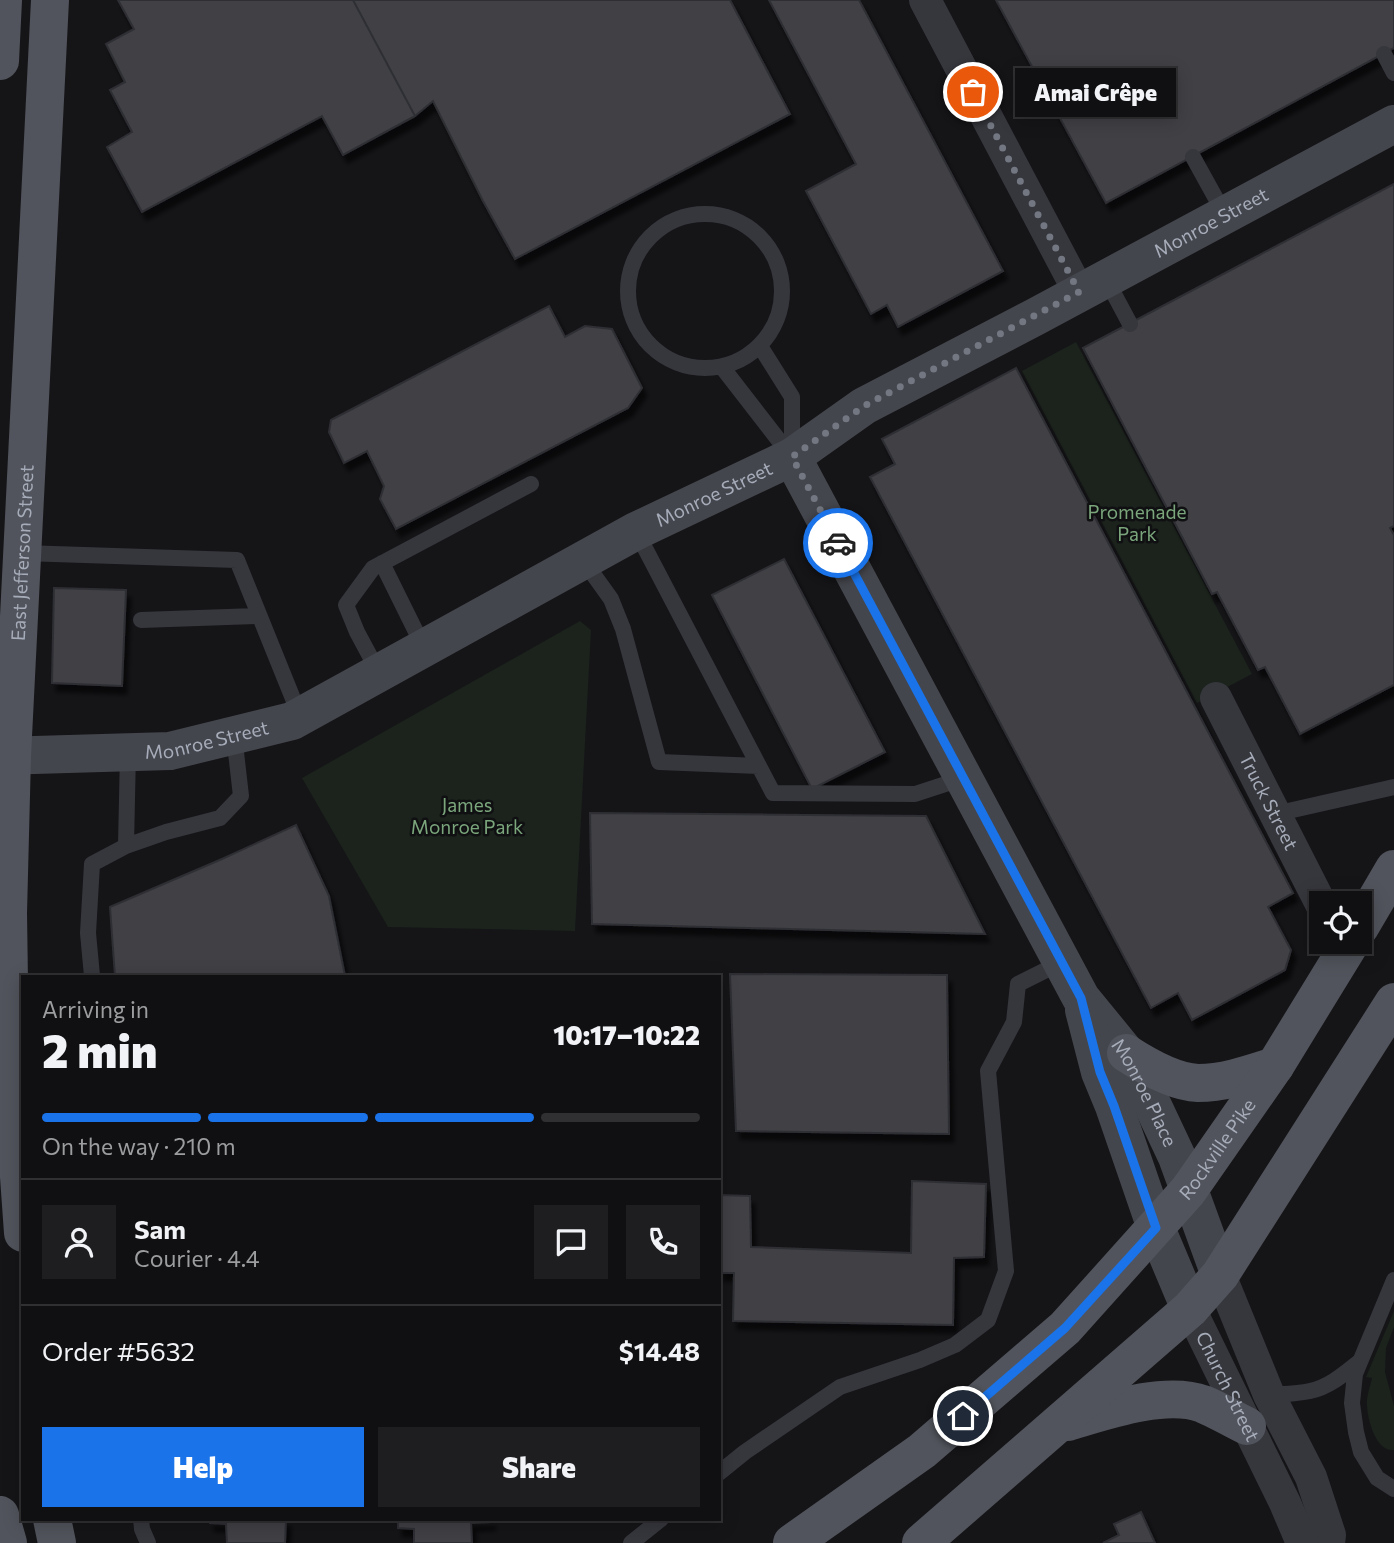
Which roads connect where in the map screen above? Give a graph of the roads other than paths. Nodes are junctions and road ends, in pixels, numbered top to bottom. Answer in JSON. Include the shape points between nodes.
{"nodes":[{"id":1,"x":3,"y":0,"type":"edge"},
{"id":2,"x":50,"y":0,"type":"edge"},
{"id":3,"x":925,"y":0,"type":"edge"},
{"id":4,"x":1384,"y":54,"type":"dead end"},
{"id":5,"x":0,"y":61,"type":"edge"},
{"id":6,"x":1394,"y":73,"type":"edge"},
{"id":7,"x":1394,"y":124,"type":"edge"},
{"id":8,"x":1193,"y":157,"type":"dead end"},
{"id":9,"x":1225,"y":215,"type":"junction"},
{"id":10,"x":1093,"y":286,"type":"junction"},
{"id":11,"x":1130,"y":324,"type":"dead end"},
{"id":12,"x":760,"y":346,"type":"junction"},
{"id":13,"x":722,"y":367,"type":"junction"},
{"id":14,"x":792,"y":457,"type":"junction"},
{"id":15,"x":531,"y":484,"type":"dead end"},
{"id":16,"x":636,"y":531,"type":"junction"},
{"id":17,"x":23,"y":553,"type":"junction"},
{"id":18,"x":583,"y":560,"type":"junction"},
{"id":19,"x":382,"y":563,"type":"junction"},
{"id":20,"x":259,"y":616,"type":"junction"},
{"id":21,"x":141,"y":620,"type":"dead end"},
{"id":22,"x":425,"y":648,"type":"junction"},
{"id":23,"x":379,"y":673,"type":"junction"},
{"id":24,"x":1216,"y":698,"type":"dead end"},
{"id":25,"x":300,"y":716,"type":"junction"},
{"id":26,"x":234,"y":735,"type":"junction"},
{"id":27,"x":128,"y":752,"type":"junction"},
{"id":28,"x":6,"y":756,"type":"edge"},
{"id":29,"x":759,"y":766,"type":"junction"},
{"id":30,"x":964,"y":778,"type":"junction"},
{"id":31,"x":1394,"y":787,"type":"edge"},
{"id":32,"x":1275,"y":814,"type":"junction"},
{"id":33,"x":126,"y":846,"type":"junction"},
{"id":34,"x":1394,"y":869,"type":"edge"},
{"id":35,"x":1314,"y":891,"type":"edge"},
{"id":36,"x":1372,"y":907,"type":"edge"},
{"id":37,"x":1344,"y":954,"type":"edge"},
{"id":38,"x":1062,"y":962,"type":"junction"},
{"id":39,"x":92,"y":975,"type":"edge"},
{"id":40,"x":1081,"y":998,"type":"junction"},
{"id":41,"x":1394,"y":1002,"type":"edge"},
{"id":42,"x":1126,"y":1053,"type":"junction"},
{"id":43,"x":1275,"y":1066,"type":"junction"},
{"id":44,"x":1188,"y":1191,"type":"junction"},
{"id":45,"x":21,"y":1203,"type":"edge"},
{"id":46,"x":1156,"y":1228,"type":"junction"},
{"id":47,"x":1220,"y":1275,"type":"junction"},
{"id":48,"x":1394,"y":1280,"type":"edge"},
{"id":49,"x":1190,"y":1309,"type":"junction"},
{"id":50,"x":1361,"y":1360,"type":"junction"},
{"id":51,"x":1269,"y":1395,"type":"junction"},
{"id":52,"x":1247,"y":1426,"type":"junction"},
{"id":53,"x":1053,"y":1427,"type":"junction"},
{"id":54,"x":922,"y":1451,"type":"junction"},
{"id":55,"x":721,"y":1471,"type":"edge"},
{"id":56,"x":1394,"y":1489,"type":"edge"},
{"id":57,"x":0,"y":1515,"type":"edge"},
{"id":58,"x":52,"y":1521,"type":"edge"},
{"id":59,"x":141,"y":1521,"type":"edge"},
{"id":60,"x":658,"y":1521,"type":"edge"},
{"id":61,"x":8,"y":1543,"type":"edge"},
{"id":62,"x":57,"y":1543,"type":"edge"},
{"id":63,"x":148,"y":1543,"type":"edge"},
{"id":64,"x":631,"y":1543,"type":"edge"},
{"id":65,"x":792,"y":1543,"type":"edge"},
{"id":66,"x":830,"y":1543,"type":"edge"},
{"id":67,"x":921,"y":1543,"type":"edge"},
{"id":68,"x":1301,"y":1543,"type":"edge"},
{"id":69,"x":1329,"y":1543,"type":"edge"}],
"edges":[{"from":1,"to":5,"type":"main road"},
{"from":2,"to":17,"type":"main road","name":"East Jefferson Street"},
{"from":3,"to":10,"type":"street"},
{"from":4,"to":6,"type":"lane"},
{"from":7,"to":9,"type":"street","name":"Monroe Street"},
{"from":8,"to":9,"type":"lane"},
{"from":9,"to":10,"type":"street","name":"Monroe Street"},
{"from":10,"to":11,"type":"lane"},
{"from":10,"to":14,"type":"street","name":"Monroe Street","via":[[864,406]]},
{"from":12,"to":13,"type":"lane"},
{"from":12,"to":13,"type":"lane","via":[[780,310],[781,279],[764,240],[738,220],[719,215],[686,216],[661,227],[639,250],[629,276],[628,300],[638,329],[656,351],[678,364]]},
{"from":12,"to":14,"type":"lane","via":[[792,397]]},
{"from":13,"to":14,"type":"lane"},
{"from":14,"to":16,"type":"street","name":"Monroe Street"},
{"from":14,"to":30,"type":"street","name":"Monroe Place"},
{"from":15,"to":19,"type":"lane"},
{"from":16,"to":18,"type":"street","name":"Monroe Street"},
{"from":16,"to":29,"type":"lane"},
{"from":17,"to":20,"type":"lane","via":[[237,560]]},
{"from":17,"to":28,"type":"main road","name":"East Jefferson Street"},
{"from":18,"to":22,"type":"street","name":"Monroe Street"},
{"from":18,"to":29,"type":"lane","via":[[611,599],[624,629],[659,762]]},
{"from":19,"to":22,"type":"lane"},
{"from":19,"to":23,"type":"lane","via":[[345,605]]},
{"from":20,"to":21,"type":"lane"},
{"from":20,"to":25,"type":"lane"},
{"from":22,"to":23,"type":"street","name":"Monroe Street"},
{"from":23,"to":25,"type":"street","name":"Monroe Street"},
{"from":24,"to":32,"type":"street","name":"Truck Street"},
{"from":25,"to":26,"type":"street","name":"Monroe Street"},
{"from":26,"to":27,"type":"street","name":"Monroe Street","via":[[170,751]]},
{"from":26,"to":33,"type":"lane","via":[[241,796],[220,818]]},
{"from":27,"to":28,"type":"street","name":"Monroe Street"},
{"from":27,"to":33,"type":"lane"},
{"from":28,"to":45,"type":"main road","name":"East Jefferson Street","via":[[10,1036]]},
{"from":29,"to":30,"type":"lane","via":[[773,793],[915,794]]},
{"from":30,"to":38,"type":"street","name":"Monroe Place"},
{"from":31,"to":32,"type":"lane"},
{"from":32,"to":35,"type":"street","name":"Truck Street"},
{"from":33,"to":39,"type":"lane","via":[[92,864],[88,933]]},
{"from":34,"to":36,"type":"main road"},
{"from":37,"to":43,"type":"main road","name":"Rockville Pike"},
{"from":38,"to":40,"type":"street","name":"Monroe Place"},
{"from":38,"to":55,"type":"lane","via":[[1018,984],[1014,1022],[988,1071],[1006,1271],[988,1320],[955,1345],[840,1387]]},
{"from":40,"to":42,"type":"street","name":"Monroe Place"},
{"from":40,"to":46,"type":"street","name":"Monroe Place","via":[[1100,1072]]},
{"from":41,"to":47,"type":"main road"},
{"from":42,"to":43,"type":"main road","via":[[1152,1070],[1195,1083]]},
{"from":42,"to":44,"type":"street","name":"Monroe Place","via":[[1177,1157]]},
{"from":43,"to":44,"type":"main road","name":"Rockville Pike"},
{"from":44,"to":46,"type":"main road","name":"Rockville Pike"},
{"from":44,"to":47,"type":"street","name":"Monroe Place"},
{"from":46,"to":49,"type":"street","name":"Church Street"},
{"from":46,"to":54,"type":"main road","name":"Rockville Pike","via":[[1065,1328]]},
{"from":47,"to":49,"type":"main road"},
{"from":47,"to":51,"type":"street","name":"Church Street"},
{"from":48,"to":50,"type":"lane"},
{"from":49,"to":52,"type":"street","name":"Church Street"},
{"from":49,"to":53,"type":"main road"},
{"from":50,"to":51,"type":"lane","via":[[1325,1386]]},
{"from":50,"to":56,"type":"lane","via":[[1352,1403],[1358,1442],[1377,1478]]},
{"from":51,"to":69,"type":"street","name":"Church Street","via":[[1311,1477]]},
{"from":52,"to":53,"type":"main road","via":[[1201,1404],[1163,1400],[1122,1406]]},
{"from":52,"to":68,"type":"street","name":"Church Street"},
{"from":53,"to":67,"type":"main road"},
{"from":54,"to":65,"type":"main road","name":"Rockville Pike"},
{"from":54,"to":66,"type":"main road"},
{"from":57,"to":61,"type":"main road"},
{"from":58,"to":62,"type":"main road"},
{"from":59,"to":63,"type":"lane"},
{"from":60,"to":64,"type":"lane"}]}
